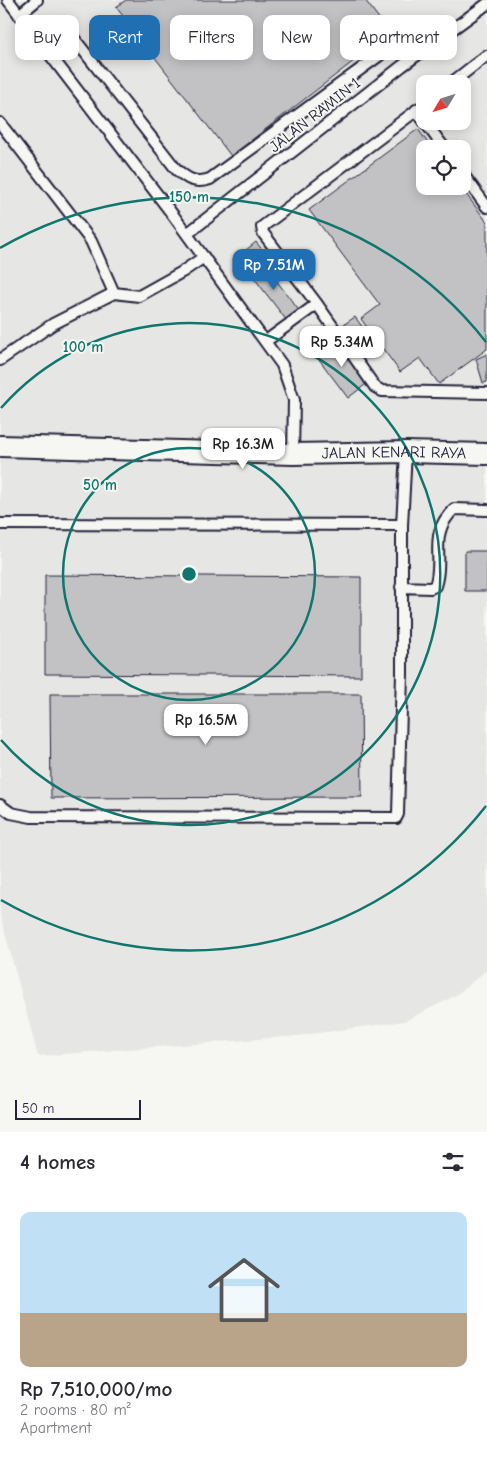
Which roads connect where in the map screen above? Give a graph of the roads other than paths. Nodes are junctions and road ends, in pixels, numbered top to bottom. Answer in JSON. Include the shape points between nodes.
{"nodes":[{"id":1,"x":8,"y":0,"type":"edge"},
{"id":2,"x":37,"y":0,"type":"edge"},
{"id":3,"x":487,"y":4,"type":"edge"},
{"id":4,"x":19,"y":15,"type":"joint"},
{"id":5,"x":79,"y":45,"type":"edge"},
{"id":6,"x":486,"y":56,"type":"edge"},
{"id":7,"x":54,"y":60,"type":"edge"},
{"id":8,"x":373,"y":60,"type":"edge"},
{"id":9,"x":462,"y":75,"type":"edge"},
{"id":10,"x":416,"y":110,"type":"edge"},
{"id":11,"x":0,"y":123,"type":"edge"},
{"id":12,"x":471,"y":185,"type":"edge"},
{"id":13,"x":487,"y":206,"type":"edge"},
{"id":14,"x":187,"y":234,"type":"junction"},
{"id":15,"x":204,"y":257,"type":"junction"},
{"id":16,"x":114,"y":292,"type":"junction"},
{"id":17,"x":317,"y":304,"type":"junction"},
{"id":18,"x":266,"y":341,"type":"junction"},
{"id":19,"x":0,"y":360,"type":"edge"},
{"id":20,"x":487,"y":393,"type":"edge"},
{"id":21,"x":0,"y":446,"type":"edge"},
{"id":22,"x":406,"y":452,"type":"junction"},
{"id":23,"x":293,"y":454,"type":"junction"},
{"id":24,"x":487,"y":454,"type":"edge"},
{"id":25,"x":487,"y":510,"type":"edge"},
{"id":26,"x":0,"y":524,"type":"edge"},
{"id":27,"x":402,"y":525,"type":"junction"},
{"id":28,"x":401,"y":587,"type":"junction"},
{"id":29,"x":0,"y":805,"type":"edge"}],
"edges":[{"from":1,"to":4,"type":"lane"},
{"from":2,"to":4,"type":"lane"},
{"from":3,"to":14,"type":"lane","name":"JALAN RAMIN 1","via":[[402,66]]},
{"from":5,"to":8,"type":"lane","via":[[176,169],[185,178],[202,182]]},
{"from":6,"to":9,"type":"lane"},
{"from":7,"to":14,"type":"lane"},
{"from":10,"to":17,"type":"lane","via":[[262,227]]},
{"from":11,"to":16,"type":"lane","via":[[91,241]]},
{"from":12,"to":13,"type":"lane"},
{"from":14,"to":15,"type":"lane"},
{"from":15,"to":16,"type":"lane","via":[[139,296]]},
{"from":15,"to":18,"type":"lane"},
{"from":16,"to":19,"type":"lane","via":[[53,324]]},
{"from":17,"to":18,"type":"lane"},
{"from":17,"to":20,"type":"lane","via":[[375,387],[382,392]]},
{"from":18,"to":23,"type":"lane","via":[[282,365],[294,400]]},
{"from":21,"to":23,"type":"street","name":"JALAN KENARI RAYA"},
{"from":22,"to":23,"type":"street","name":"JALAN KENARI RAYA"},
{"from":22,"to":24,"type":"street","name":"JALAN KENARI RAYA"},
{"from":22,"to":27,"type":"lane"},
{"from":25,"to":28,"type":"lane","via":[[454,509],[444,519],[439,531],[435,586]]},
{"from":26,"to":27,"type":"lane"},
{"from":27,"to":28,"type":"lane"},
{"from":28,"to":29,"type":"lane","via":[[402,674],[396,818],[31,817],[11,813]]}]}
